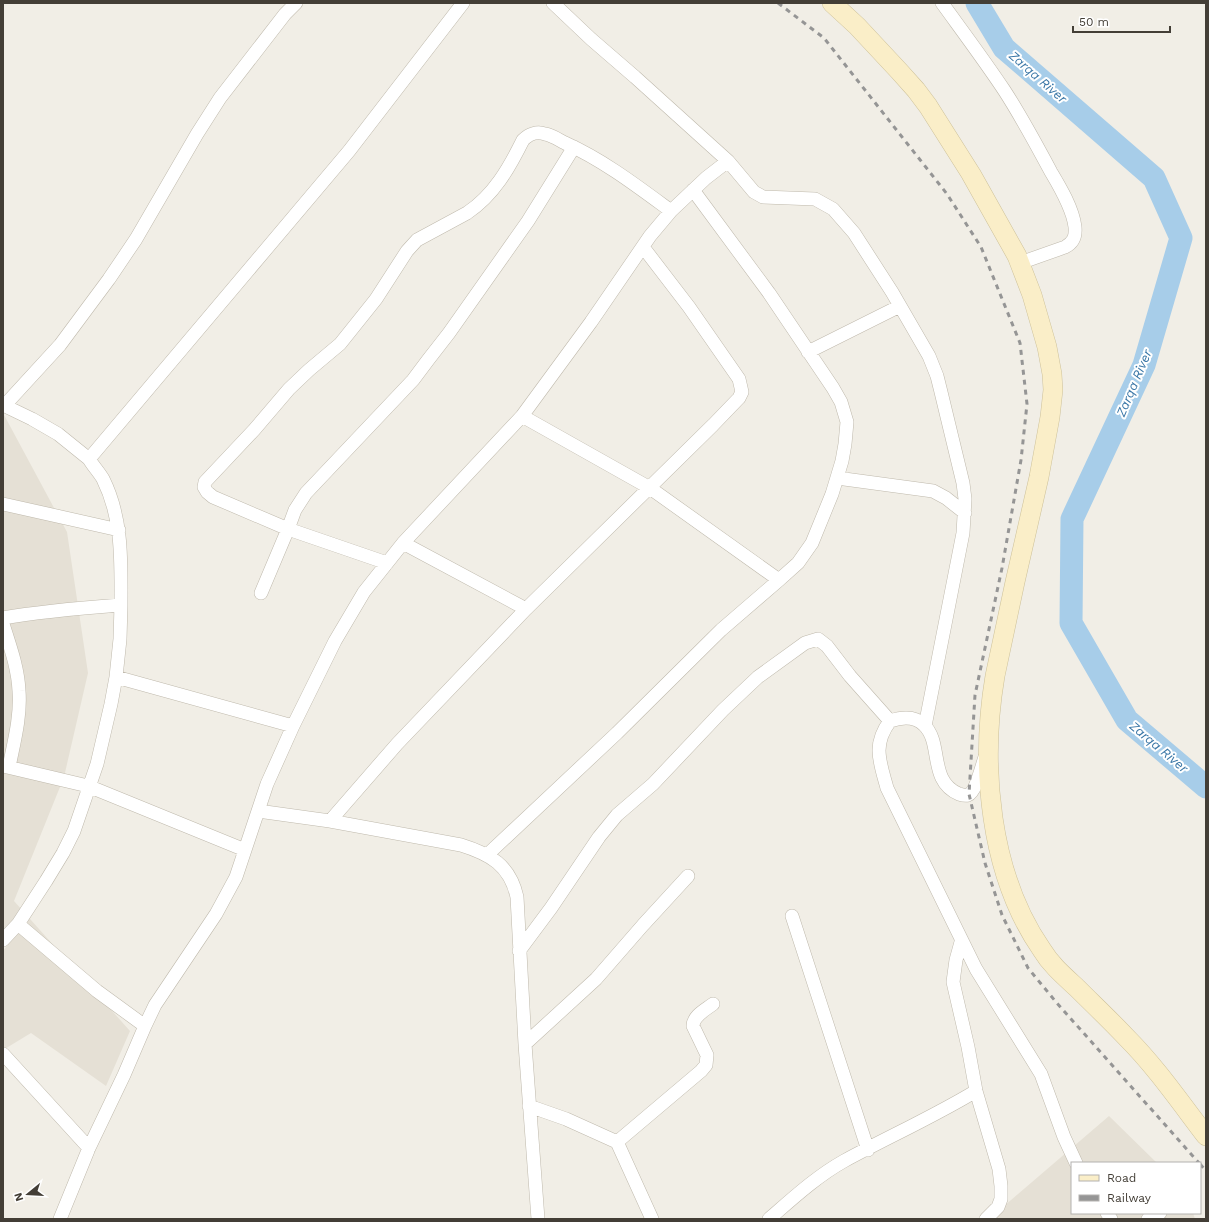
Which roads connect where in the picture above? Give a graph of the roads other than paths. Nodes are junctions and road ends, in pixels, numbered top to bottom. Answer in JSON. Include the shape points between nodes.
{"nodes":[{"id":1,"x":296,"y":3,"type":"edge"},
{"id":2,"x":463,"y":3,"type":"edge"},
{"id":3,"x":553,"y":3,"type":"edge"},
{"id":4,"x":832,"y":3,"type":"edge"},
{"id":5,"x":942,"y":3,"type":"edge"},
{"id":6,"x":574,"y":147,"type":"junction"},
{"id":7,"x":728,"y":161,"type":"junction"},
{"id":8,"x":693,"y":190,"type":"junction"},
{"id":9,"x":670,"y":211,"type":"junction"},
{"id":10,"x":643,"y":247,"type":"junction"},
{"id":11,"x":1020,"y":263,"type":"junction"},
{"id":12,"x":900,"y":306,"type":"junction"},
{"id":13,"x":808,"y":352,"type":"junction"},
{"id":14,"x":4,"y":406,"type":"edge"},
{"id":15,"x":522,"y":416,"type":"junction"},
{"id":16,"x":88,"y":459,"type":"junction"},
{"id":17,"x":837,"y":478,"type":"junction"},
{"id":18,"x":650,"y":488,"type":"junction"},
{"id":19,"x":3,"y":504,"type":"edge"},
{"id":20,"x":965,"y":513,"type":"junction"},
{"id":21,"x":288,"y":529,"type":"junction"},
{"id":22,"x":119,"y":530,"type":"junction"},
{"id":23,"x":403,"y":543,"type":"junction"},
{"id":24,"x":387,"y":563,"type":"junction"},
{"id":25,"x":779,"y":580,"type":"junction"},
{"id":26,"x":261,"y":593,"type":"dead end"},
{"id":27,"x":121,"y":605,"type":"junction"},
{"id":28,"x":526,"y":609,"type":"junction"},
{"id":29,"x":3,"y":618,"type":"edge"},
{"id":30,"x":3,"y":624,"type":"edge"},
{"id":31,"x":116,"y":677,"type":"junction"},
{"id":32,"x":890,"y":721,"type":"junction"},
{"id":33,"x":293,"y":726,"type":"junction"},
{"id":34,"x":925,"y":726,"type":"junction"},
{"id":35,"x":990,"y":744,"type":"junction"},
{"id":36,"x":6,"y":767,"type":"edge"},
{"id":37,"x":88,"y":786,"type":"junction"},
{"id":38,"x":258,"y":811,"type":"junction"},
{"id":39,"x":330,"y":821,"type":"junction"},
{"id":40,"x":245,"y":850,"type":"junction"},
{"id":41,"x":487,"y":855,"type":"junction"},
{"id":42,"x":688,"y":876,"type":"dead end"},
{"id":43,"x":792,"y":916,"type":"dead end"},
{"id":44,"x":18,"y":924,"type":"junction"},
{"id":45,"x":3,"y":940,"type":"edge"},
{"id":46,"x":961,"y":942,"type":"junction"},
{"id":47,"x":519,"y":951,"type":"junction"},
{"id":48,"x":713,"y":1004,"type":"dead end"},
{"id":49,"x":145,"y":1026,"type":"junction"},
{"id":50,"x":525,"y":1044,"type":"junction"},
{"id":51,"x":3,"y":1054,"type":"edge"},
{"id":52,"x":976,"y":1091,"type":"junction"},
{"id":53,"x":529,"y":1106,"type":"junction"},
{"id":54,"x":1206,"y":1136,"type":"edge"},
{"id":55,"x":617,"y":1142,"type":"junction"},
{"id":56,"x":89,"y":1148,"type":"junction"},
{"id":57,"x":868,"y":1150,"type":"junction"},
{"id":58,"x":1076,"y":1162,"type":"edge"},
{"id":59,"x":1158,"y":1214,"type":"edge"},
{"id":60,"x":777,"y":1217,"type":"edge"},
{"id":61,"x":60,"y":1219,"type":"edge"},
{"id":62,"x":538,"y":1219,"type":"edge"},
{"id":63,"x":652,"y":1219,"type":"edge"},
{"id":64,"x":986,"y":1219,"type":"edge"},
{"id":65,"x":1148,"y":1219,"type":"edge"}],
"edges":[{"from":1,"to":14,"type":"street","via":[[270,32],[220,98],[136,239],[109,279],[60,345]]},
{"from":2,"to":16,"type":"street","via":[[349,151]]},
{"from":3,"to":7,"type":"street"},
{"from":4,"to":11,"type":"street","via":[[899,71],[928,106],[971,174]]},
{"from":5,"to":11,"type":"street","via":[[1030,133],[1062,191],[1072,215],[1075,227],[1074,240],[1071,244]]},
{"from":6,"to":9,"type":"street","via":[[614,171]]},
{"from":6,"to":21,"type":"street","via":[[528,221],[449,333],[412,380],[306,493],[295,510]]},
{"from":6,"to":21,"type":"street","via":[[545,133],[532,134],[523,140],[508,170],[489,193],[475,208],[417,240],[376,299],[344,339],[289,389],[205,482],[204,487],[213,497]]},
{"from":7,"to":8,"type":"street"},
{"from":7,"to":12,"type":"street","via":[[758,195],[815,199],[833,209],[854,233]]},
{"from":8,"to":9,"type":"street"},
{"from":8,"to":13,"type":"street","via":[[769,293]]},
{"from":9,"to":10,"type":"street"},
{"from":10,"to":15,"type":"street"},
{"from":10,"to":18,"type":"street","via":[[739,379],[742,392]]},
{"from":11,"to":35,"type":"street","via":[[1047,347],[1053,390],[1039,478],[995,676],[990,708]]},
{"from":12,"to":13,"type":"street"},
{"from":12,"to":20,"type":"street","via":[[929,356],[937,376],[963,482]]},
{"from":13,"to":17,"type":"street","via":[[841,402],[847,422]]},
{"from":14,"to":16,"type":"street","via":[[58,434]]},
{"from":15,"to":18,"type":"street"},
{"from":15,"to":23,"type":"street"},
{"from":16,"to":22,"type":"street","via":[[102,478],[116,513]]},
{"from":17,"to":20,"type":"street","via":[[933,491]]},
{"from":17,"to":25,"type":"street","via":[[812,543],[798,563]]},
{"from":18,"to":25,"type":"street"},
{"from":18,"to":28,"type":"street"},
{"from":19,"to":22,"type":"street"},
{"from":20,"to":34,"type":"street"},
{"from":21,"to":24,"type":"street"},
{"from":21,"to":26,"type":"street"},
{"from":22,"to":27,"type":"street"},
{"from":23,"to":24,"type":"street"},
{"from":23,"to":28,"type":"street"},
{"from":24,"to":33,"type":"street","via":[[348,618]]},
{"from":25,"to":41,"type":"street","via":[[721,630],[617,733]]},
{"from":27,"to":29,"type":"street","via":[[68,608]]},
{"from":27,"to":31,"type":"street"},
{"from":28,"to":39,"type":"street","via":[[397,744]]},
{"from":30,"to":36,"type":"street","via":[[16,666],[20,692],[18,720]]},
{"from":31,"to":33,"type":"street"},
{"from":31,"to":37,"type":"street","via":[[97,764]]},
{"from":32,"to":34,"type":"street","via":[[911,718]]},
{"from":32,"to":46,"type":"street","via":[[881,736],[878,749],[887,788]]},
{"from":32,"to":47,"type":"street","via":[[827,646],[818,640],[806,644],[758,676],[653,784],[617,816],[599,837]]},
{"from":33,"to":38,"type":"street"},
{"from":34,"to":35,"type":"street","via":[[930,732],[944,782],[949,788],[966,796],[972,791]]},
{"from":35,"to":54,"type":"street","via":[[991,802],[998,851],[1027,927],[1051,962],[1136,1047]]},
{"from":36,"to":37,"type":"street"},
{"from":37,"to":40,"type":"street"},
{"from":37,"to":44,"type":"street","via":[[74,831],[63,853]]},
{"from":38,"to":39,"type":"street"},
{"from":38,"to":40,"type":"street"},
{"from":39,"to":41,"type":"street","via":[[461,845]]},
{"from":40,"to":49,"type":"street","via":[[226,897]]},
{"from":41,"to":47,"type":"street","via":[[503,867],[514,886],[517,897]]},
{"from":42,"to":50,"type":"street","via":[[596,979]]},
{"from":43,"to":57,"type":"street"},
{"from":44,"to":45,"type":"street"},
{"from":44,"to":49,"type":"street","via":[[97,991]]},
{"from":46,"to":52,"type":"street","via":[[953,982]]},
{"from":46,"to":58,"type":"street","via":[[1041,1074]]},
{"from":47,"to":50,"type":"street"},
{"from":48,"to":55,"type":"street","via":[[693,1021],[707,1056],[706,1065]]},
{"from":49,"to":56,"type":"street"},
{"from":50,"to":53,"type":"street"},
{"from":51,"to":56,"type":"street"},
{"from":52,"to":57,"type":"street"},
{"from":52,"to":64,"type":"street","via":[[999,1169],[1001,1186],[998,1207]]},
{"from":53,"to":55,"type":"street"},
{"from":53,"to":62,"type":"street"},
{"from":55,"to":63,"type":"street"},
{"from":56,"to":61,"type":"street"},
{"from":57,"to":60,"type":"street","via":[[821,1176]]},
{"from":59,"to":65,"type":"street"}]}
